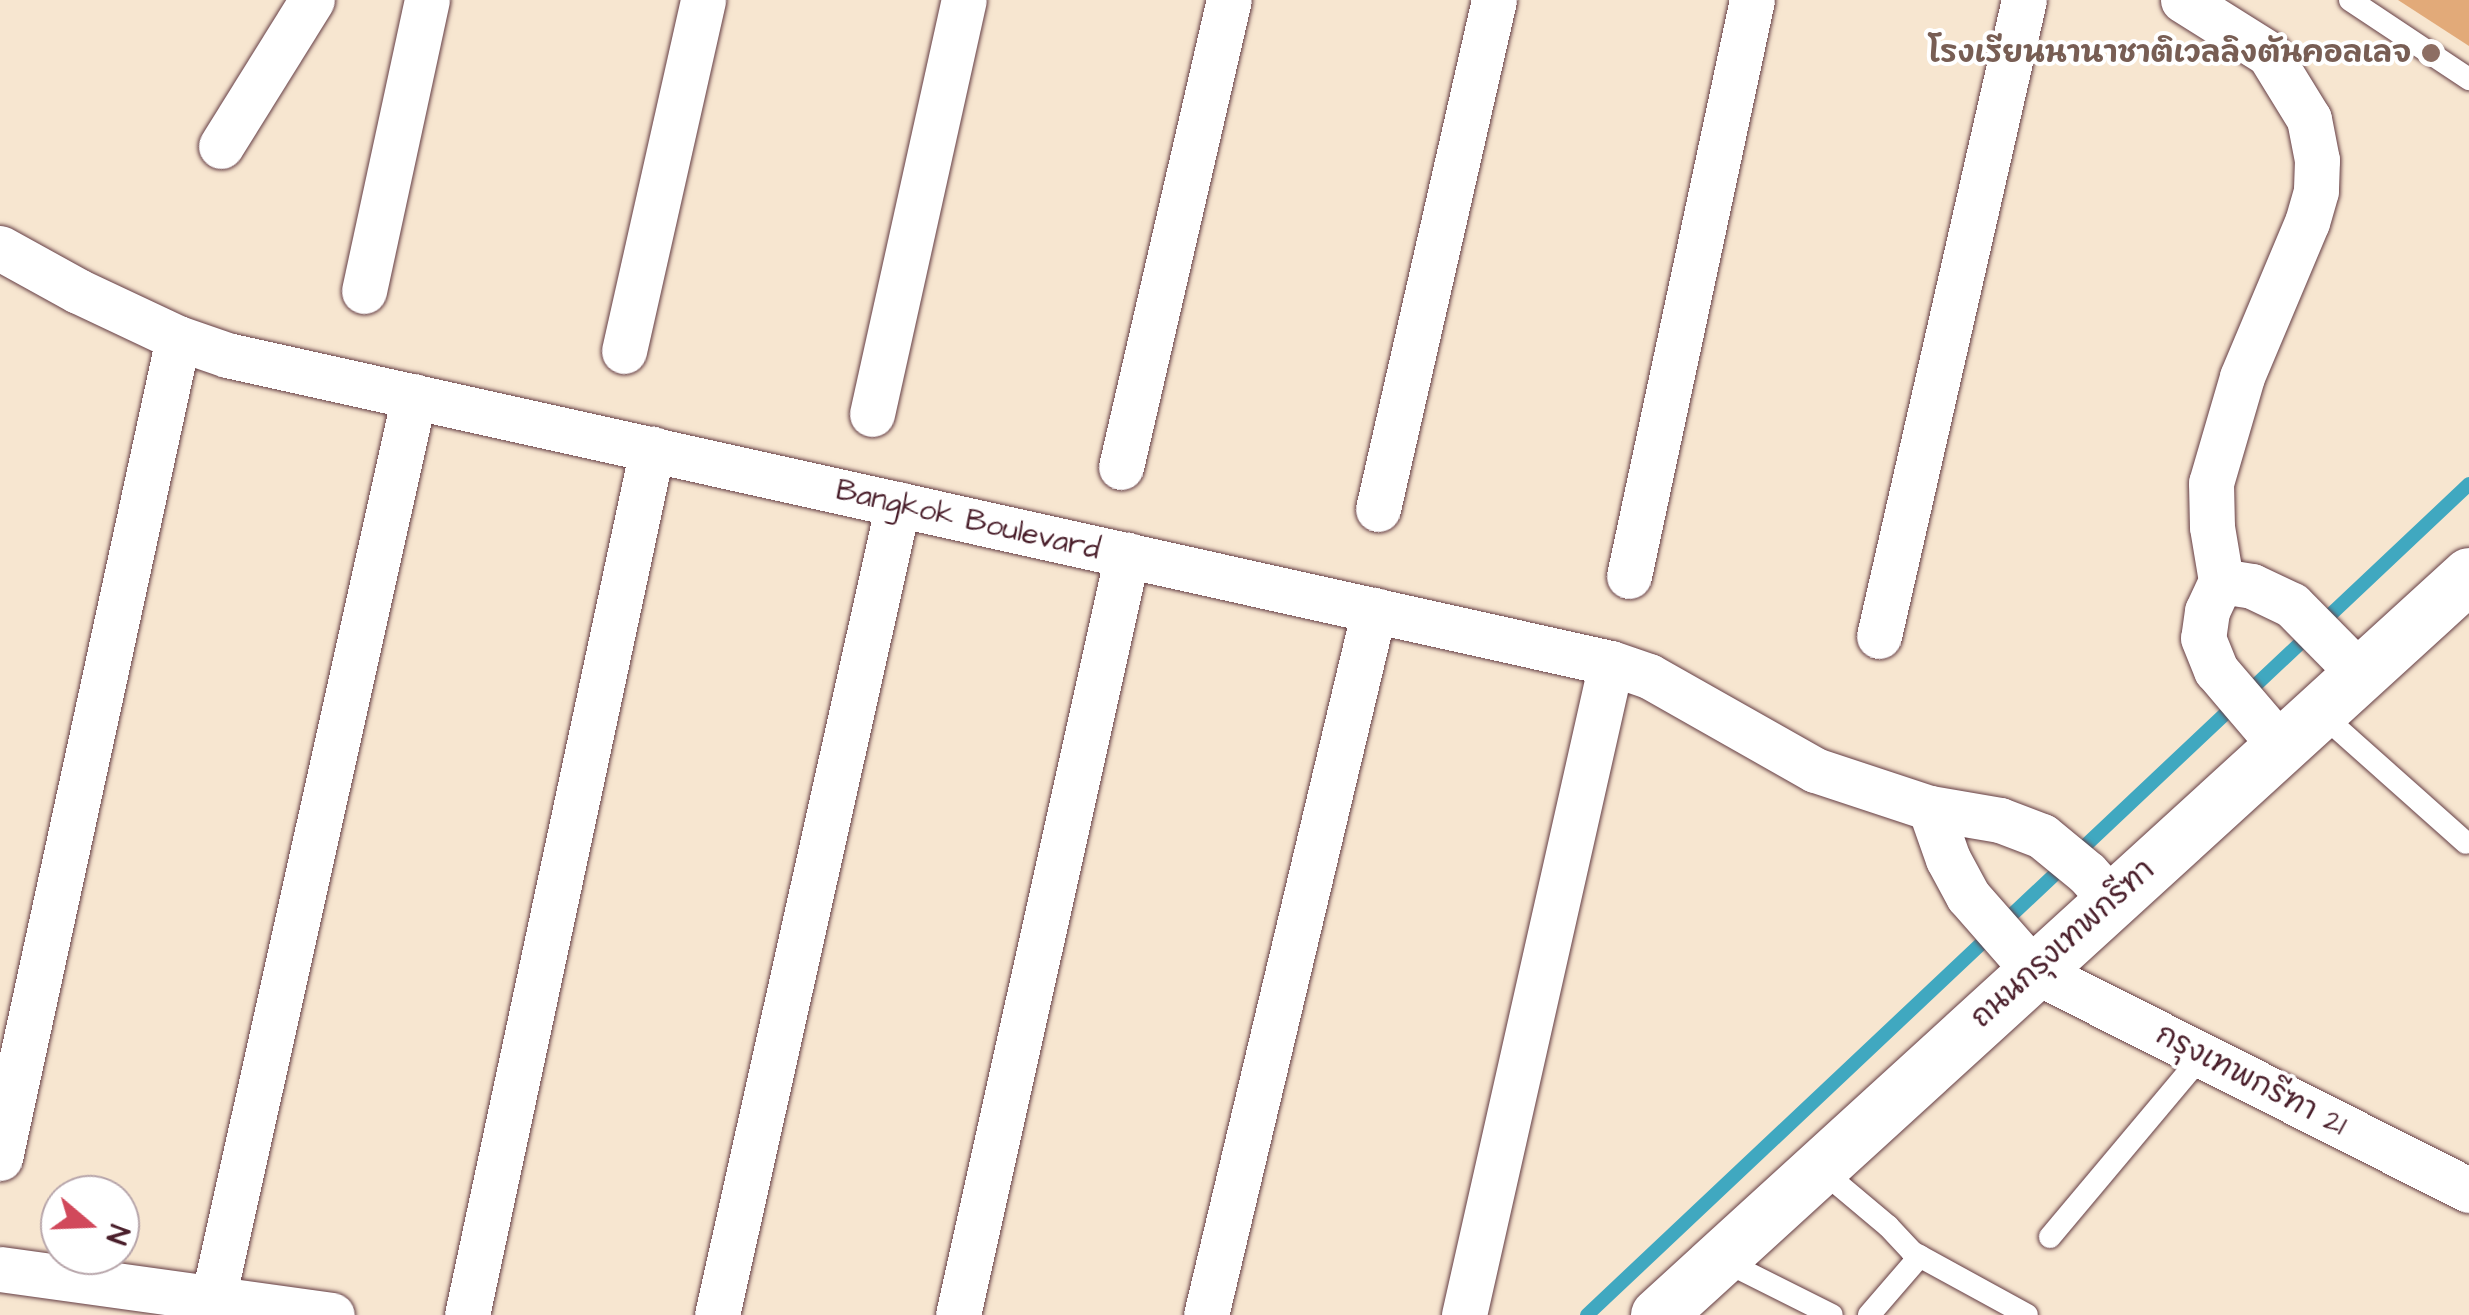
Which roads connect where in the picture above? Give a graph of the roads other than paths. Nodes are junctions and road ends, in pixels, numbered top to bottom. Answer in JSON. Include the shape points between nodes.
{"nodes":[{"id":1,"x":312,"y":0,"type":"edge"},
{"id":2,"x":427,"y":0,"type":"edge"},
{"id":3,"x":704,"y":0,"type":"edge"},
{"id":4,"x":964,"y":0,"type":"edge"},
{"id":5,"x":1229,"y":0,"type":"edge"},
{"id":6,"x":1494,"y":0,"type":"edge"},
{"id":7,"x":1752,"y":0,"type":"edge"},
{"id":8,"x":2024,"y":0,"type":"edge"},
{"id":9,"x":2182,"y":0,"type":"edge"},
{"id":10,"x":2350,"y":0,"type":"edge"},
{"id":11,"x":2469,"y":78,"type":"edge"},
{"id":12,"x":220,"y":146,"type":"dead end"},
{"id":13,"x":0,"y":248,"type":"edge"},
{"id":14,"x":364,"y":291,"type":"dead end"},
{"id":15,"x":178,"y":338,"type":"junction"},
{"id":16,"x":624,"y":351,"type":"dead end"},
{"id":17,"x":414,"y":396,"type":"junction"},
{"id":18,"x":872,"y":414,"type":"dead end"},
{"id":19,"x":652,"y":449,"type":"junction"},
{"id":20,"x":1121,"y":467,"type":"dead end"},
{"id":21,"x":898,"y":504,"type":"junction"},
{"id":22,"x":1378,"y":509,"type":"dead end"},
{"id":23,"x":1127,"y":556,"type":"junction"},
{"id":24,"x":1629,"y":576,"type":"dead end"},
{"id":25,"x":2221,"y":581,"type":"junction"},
{"id":26,"x":2460,"y":597,"type":"edge"},
{"id":27,"x":1374,"y":610,"type":"junction"},
{"id":28,"x":1878,"y":636,"type":"dead end"},
{"id":29,"x":2348,"y":660,"type":"junction"},
{"id":30,"x":1611,"y":663,"type":"junction"},
{"id":31,"x":2286,"y":724,"type":"junction"},
{"id":32,"x":1930,"y":808,"type":"junction"},
{"id":33,"x":2466,"y":843,"type":"dead end"},
{"id":34,"x":2099,"y":886,"type":"junction"},
{"id":35,"x":2019,"y":956,"type":"junction"},
{"id":36,"x":2202,"y":1056,"type":"junction"},
{"id":37,"x":0,"y":1158,"type":"edge"},
{"id":38,"x":1818,"y":1167,"type":"junction"},
{"id":39,"x":2469,"y":1190,"type":"edge"},
{"id":40,"x":2050,"y":1236,"type":"dead end"},
{"id":41,"x":1920,"y":1256,"type":"junction"},
{"id":42,"x":1720,"y":1259,"type":"junction"},
{"id":43,"x":0,"y":1269,"type":"edge"},
{"id":44,"x":213,"y":1298,"type":"junction"},
{"id":45,"x":332,"y":1315,"type":"edge"},
{"id":46,"x":466,"y":1315,"type":"edge"},
{"id":47,"x":717,"y":1315,"type":"edge"},
{"id":48,"x":958,"y":1315,"type":"edge"},
{"id":49,"x":1206,"y":1315,"type":"edge"},
{"id":50,"x":1464,"y":1315,"type":"edge"},
{"id":51,"x":1658,"y":1315,"type":"edge"},
{"id":52,"x":1832,"y":1315,"type":"edge"},
{"id":53,"x":1869,"y":1315,"type":"edge"},
{"id":54,"x":2027,"y":1315,"type":"edge"}],
"edges":[{"from":1,"to":12,"type":"street"},
{"from":2,"to":14,"type":"street"},
{"from":3,"to":16,"type":"street"},
{"from":4,"to":18,"type":"street"},
{"from":5,"to":20,"type":"street"},
{"from":6,"to":22,"type":"street"},
{"from":7,"to":24,"type":"street"},
{"from":8,"to":28,"type":"street"},
{"from":9,"to":25,"type":"street","via":[[2268,54],[2309,119],[2317,160],[2307,222],[2242,377],[2210,483]]},
{"from":10,"to":11,"type":"lane"},
{"from":13,"to":15,"type":"street","name":"Bangkok Boulevard"},
{"from":15,"to":17,"type":"street","name":"Bangkok Boulevard"},
{"from":15,"to":37,"type":"street"},
{"from":17,"to":19,"type":"street","name":"Bangkok Boulevard"},
{"from":17,"to":44,"type":"street"},
{"from":19,"to":21,"type":"street","name":"Bangkok Boulevard"},
{"from":19,"to":46,"type":"street"},
{"from":21,"to":23,"type":"street","name":"Bangkok Boulevard"},
{"from":21,"to":47,"type":"street"},
{"from":23,"to":27,"type":"street","name":"Bangkok Boulevard"},
{"from":23,"to":48,"type":"street"},
{"from":25,"to":29,"type":"street","via":[[2292,605]]},
{"from":25,"to":31,"type":"street","via":[[2203,638],[2216,670]]},
{"from":26,"to":29,"type":"main road","name":"ถนนกรุงเทพกรีฑา"},
{"from":27,"to":30,"type":"street","name":"Bangkok Boulevard"},
{"from":27,"to":49,"type":"street"},
{"from":29,"to":31,"type":"main road","name":"ถนนกรุงเทพกรีฑา"},
{"from":30,"to":32,"type":"street","name":"Bangkok Boulevard","via":[[1649,676],[1815,770]]},
{"from":30,"to":50,"type":"street"},
{"from":31,"to":33,"type":"lane"},
{"from":31,"to":34,"type":"main road","name":"ถนนกรุงเทพกรีฑา"},
{"from":32,"to":34,"type":"street","name":"Bangkok Boulevard","via":[[2000,820],[2042,836]]},
{"from":32,"to":35,"type":"street","via":[[1968,896]]},
{"from":34,"to":35,"type":"main road","name":"ถนนกรุงเทพกรีฑา"},
{"from":35,"to":36,"type":"street","name":"กรุงเทพกรีฑา 21"},
{"from":35,"to":38,"type":"main road","name":"ถนนกรุงเทพกรีฑา"},
{"from":36,"to":39,"type":"street","name":"กรุงเทพกรีฑา 21"},
{"from":36,"to":40,"type":"lane"},
{"from":38,"to":41,"type":"lane"},
{"from":38,"to":42,"type":"main road","name":"ถนนกรุงเทพกรีฑา"},
{"from":41,"to":53,"type":"lane"},
{"from":41,"to":54,"type":"lane"},
{"from":42,"to":51,"type":"main road","name":"ถนนกรุงเทพกรีฑา"},
{"from":42,"to":52,"type":"lane"},
{"from":43,"to":44,"type":"street"},
{"from":44,"to":45,"type":"street"}]}
